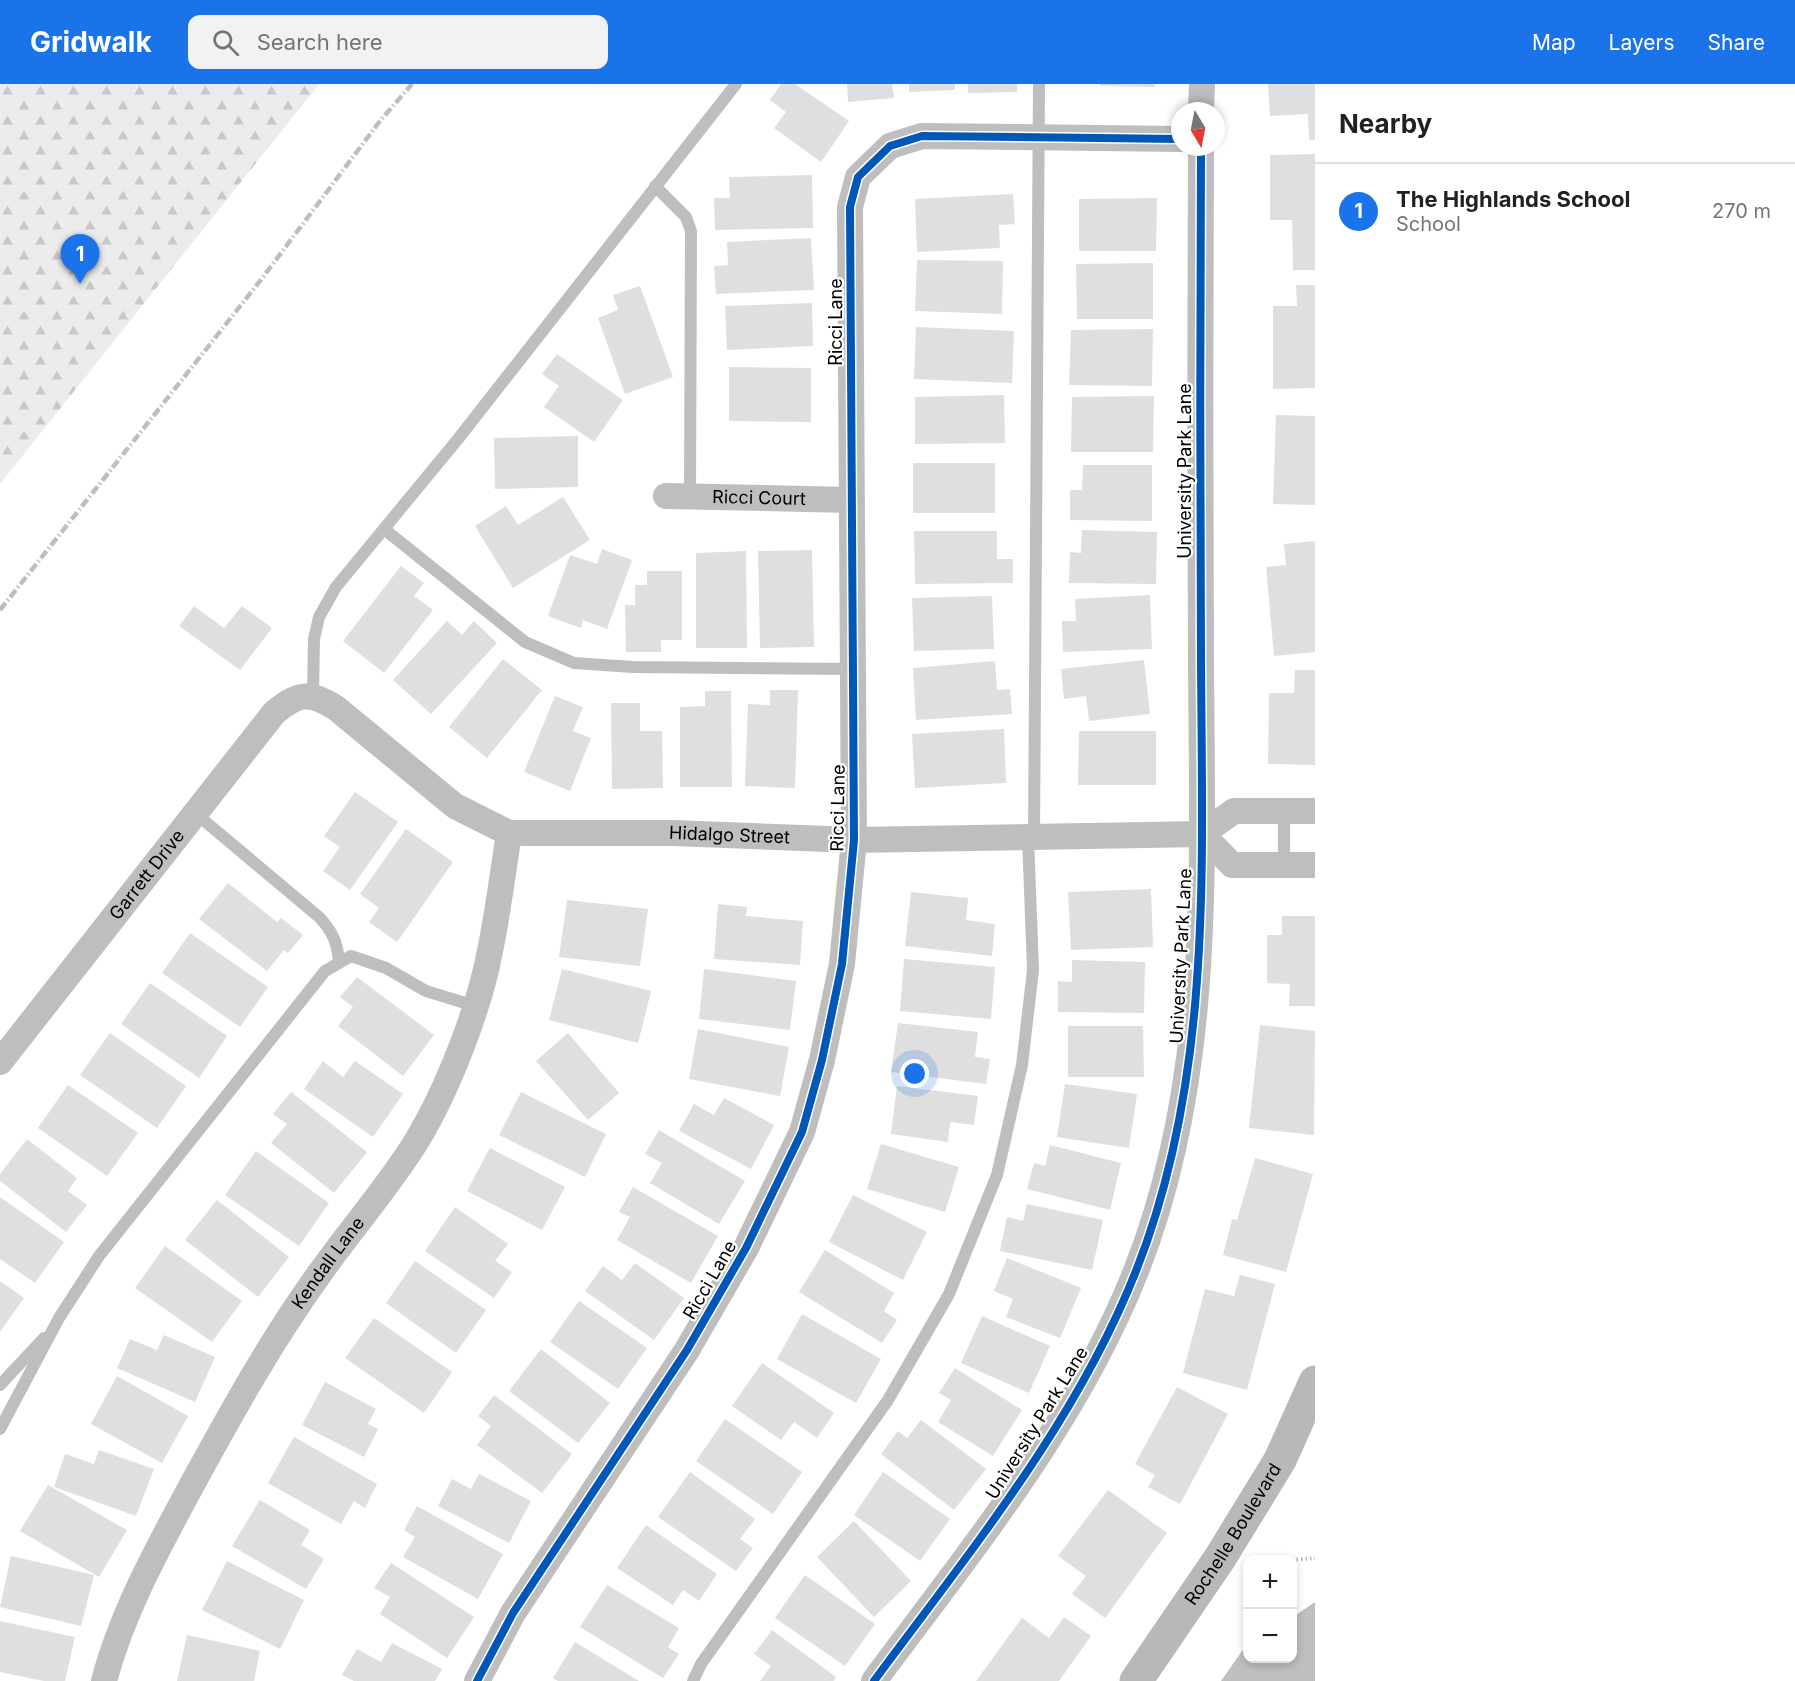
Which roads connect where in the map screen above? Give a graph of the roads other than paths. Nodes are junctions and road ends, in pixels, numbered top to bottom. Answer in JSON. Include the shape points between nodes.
{"nodes":[{"id":1,"x":736,"y":84,"type":"edge"},
{"id":2,"x":1039,"y":84,"type":"edge"},
{"id":3,"x":1202,"y":84,"type":"edge"},
{"id":4,"x":1202,"y":102,"type":"edge"},
{"id":5,"x":1039,"y":137,"type":"junction"},
{"id":6,"x":1171,"y":139,"type":"edge"},
{"id":7,"x":1201,"y":156,"type":"edge"},
{"id":8,"x":655,"y":186,"type":"junction"},
{"id":9,"x":678,"y":497,"type":"joint"},
{"id":10,"x":851,"y":500,"type":"junction"},
{"id":11,"x":384,"y":528,"type":"junction"},
{"id":12,"x":852,"y":669,"type":"junction"},
{"id":13,"x":308,"y":696,"type":"junction"},
{"id":14,"x":1284,"y":811,"type":"junction"},
{"id":15,"x":1315,"y":811,"type":"edge"},
{"id":16,"x":195,"y":813,"type":"junction"},
{"id":17,"x":509,"y":833,"type":"junction"},
{"id":18,"x":1202,"y":834,"type":"junction"},
{"id":19,"x":1031,"y":837,"type":"junction"},
{"id":20,"x":854,"y":840,"type":"junction"},
{"id":21,"x":1284,"y":865,"type":"junction"},
{"id":22,"x":1315,"y":865,"type":"edge"},
{"id":23,"x":339,"y":961,"type":"junction"},
{"id":24,"x":475,"y":1006,"type":"junction"},
{"id":25,"x":0,"y":1062,"type":"edge"},
{"id":26,"x":51,"y":1332,"type":"junction"},
{"id":27,"x":1315,"y":1382,"type":"edge"},
{"id":28,"x":0,"y":1385,"type":"edge"},
{"id":29,"x":0,"y":1429,"type":"edge"},
{"id":30,"x":104,"y":1681,"type":"edge"},
{"id":31,"x":477,"y":1681,"type":"edge"},
{"id":32,"x":693,"y":1681,"type":"edge"},
{"id":33,"x":874,"y":1681,"type":"edge"},
{"id":34,"x":1136,"y":1681,"type":"edge"}],
"edges":[{"from":1,"to":8,"type":"lane"},
{"from":2,"to":5,"type":"lane"},
{"from":3,"to":4,"type":"street"},
{"from":5,"to":6,"type":"street","name":"Ricci Lane"},
{"from":5,"to":10,"type":"street","name":"Ricci Lane","via":[[922,136],[890,146],[858,177],[850,207]]},
{"from":5,"to":19,"type":"lane"},
{"from":7,"to":18,"type":"street","name":"University Park Lane"},
{"from":8,"to":9,"type":"lane","via":[[686,217],[691,231]]},
{"from":8,"to":11,"type":"lane"},
{"from":9,"to":10,"type":"street","name":"Ricci Court"},
{"from":10,"to":12,"type":"street","name":"Ricci Lane"},
{"from":11,"to":12,"type":"lane","via":[[525,642],[574,663]]},
{"from":11,"to":13,"type":"lane","via":[[336,587],[319,616]]},
{"from":12,"to":20,"type":"street","name":"Ricci Lane"},
{"from":13,"to":16,"type":"street","name":"Garrett Drive","via":[[289,701],[274,713]]},
{"from":13,"to":17,"type":"street","name":"Hidalgo Street","via":[[336,708],[455,806]]},
{"from":14,"to":15,"type":"street"},
{"from":14,"to":18,"type":"street","via":[[1234,811]]},
{"from":14,"to":21,"type":"lane"},
{"from":16,"to":23,"type":"lane","via":[[319,916],[338,944]]},
{"from":16,"to":25,"type":"street","name":"Garrett Drive"},
{"from":17,"to":20,"type":"street","name":"Hidalgo Street","via":[[673,833]]},
{"from":17,"to":24,"type":"street","name":"Kendall Lane","via":[[490,953]]},
{"from":18,"to":19,"type":"street","name":"Hidalgo Street"},
{"from":18,"to":21,"type":"street","via":[[1232,864]]},
{"from":18,"to":33,"type":"street","name":"University Park Lane","via":[[1199,951],[1189,1062],[1174,1153],[1137,1269],[1097,1361],[1019,1484]]},
{"from":19,"to":20,"type":"street","name":"Hidalgo Street"},
{"from":19,"to":32,"type":"lane","via":[[1033,970],[1022,1065],[997,1174],[950,1294],[888,1400],[701,1664]]},
{"from":20,"to":31,"type":"street","name":"Ricci Lane","via":[[842,964],[802,1132],[746,1248],[687,1350],[513,1613]]},
{"from":21,"to":22,"type":"street"},
{"from":23,"to":24,"type":"lane","via":[[351,957],[366,960],[426,991]]},
{"from":23,"to":26,"type":"lane","via":[[318,980],[99,1256]]},
{"from":24,"to":30,"type":"street","name":"Kendall Lane","via":[[452,1069],[416,1142],[276,1336],[233,1410],[146,1570],[114,1644]]},
{"from":26,"to":28,"type":"lane"},
{"from":26,"to":29,"type":"lane"},
{"from":27,"to":34,"type":"main road","name":"Rochelle Boulevard","via":[[1281,1460]]}]}
